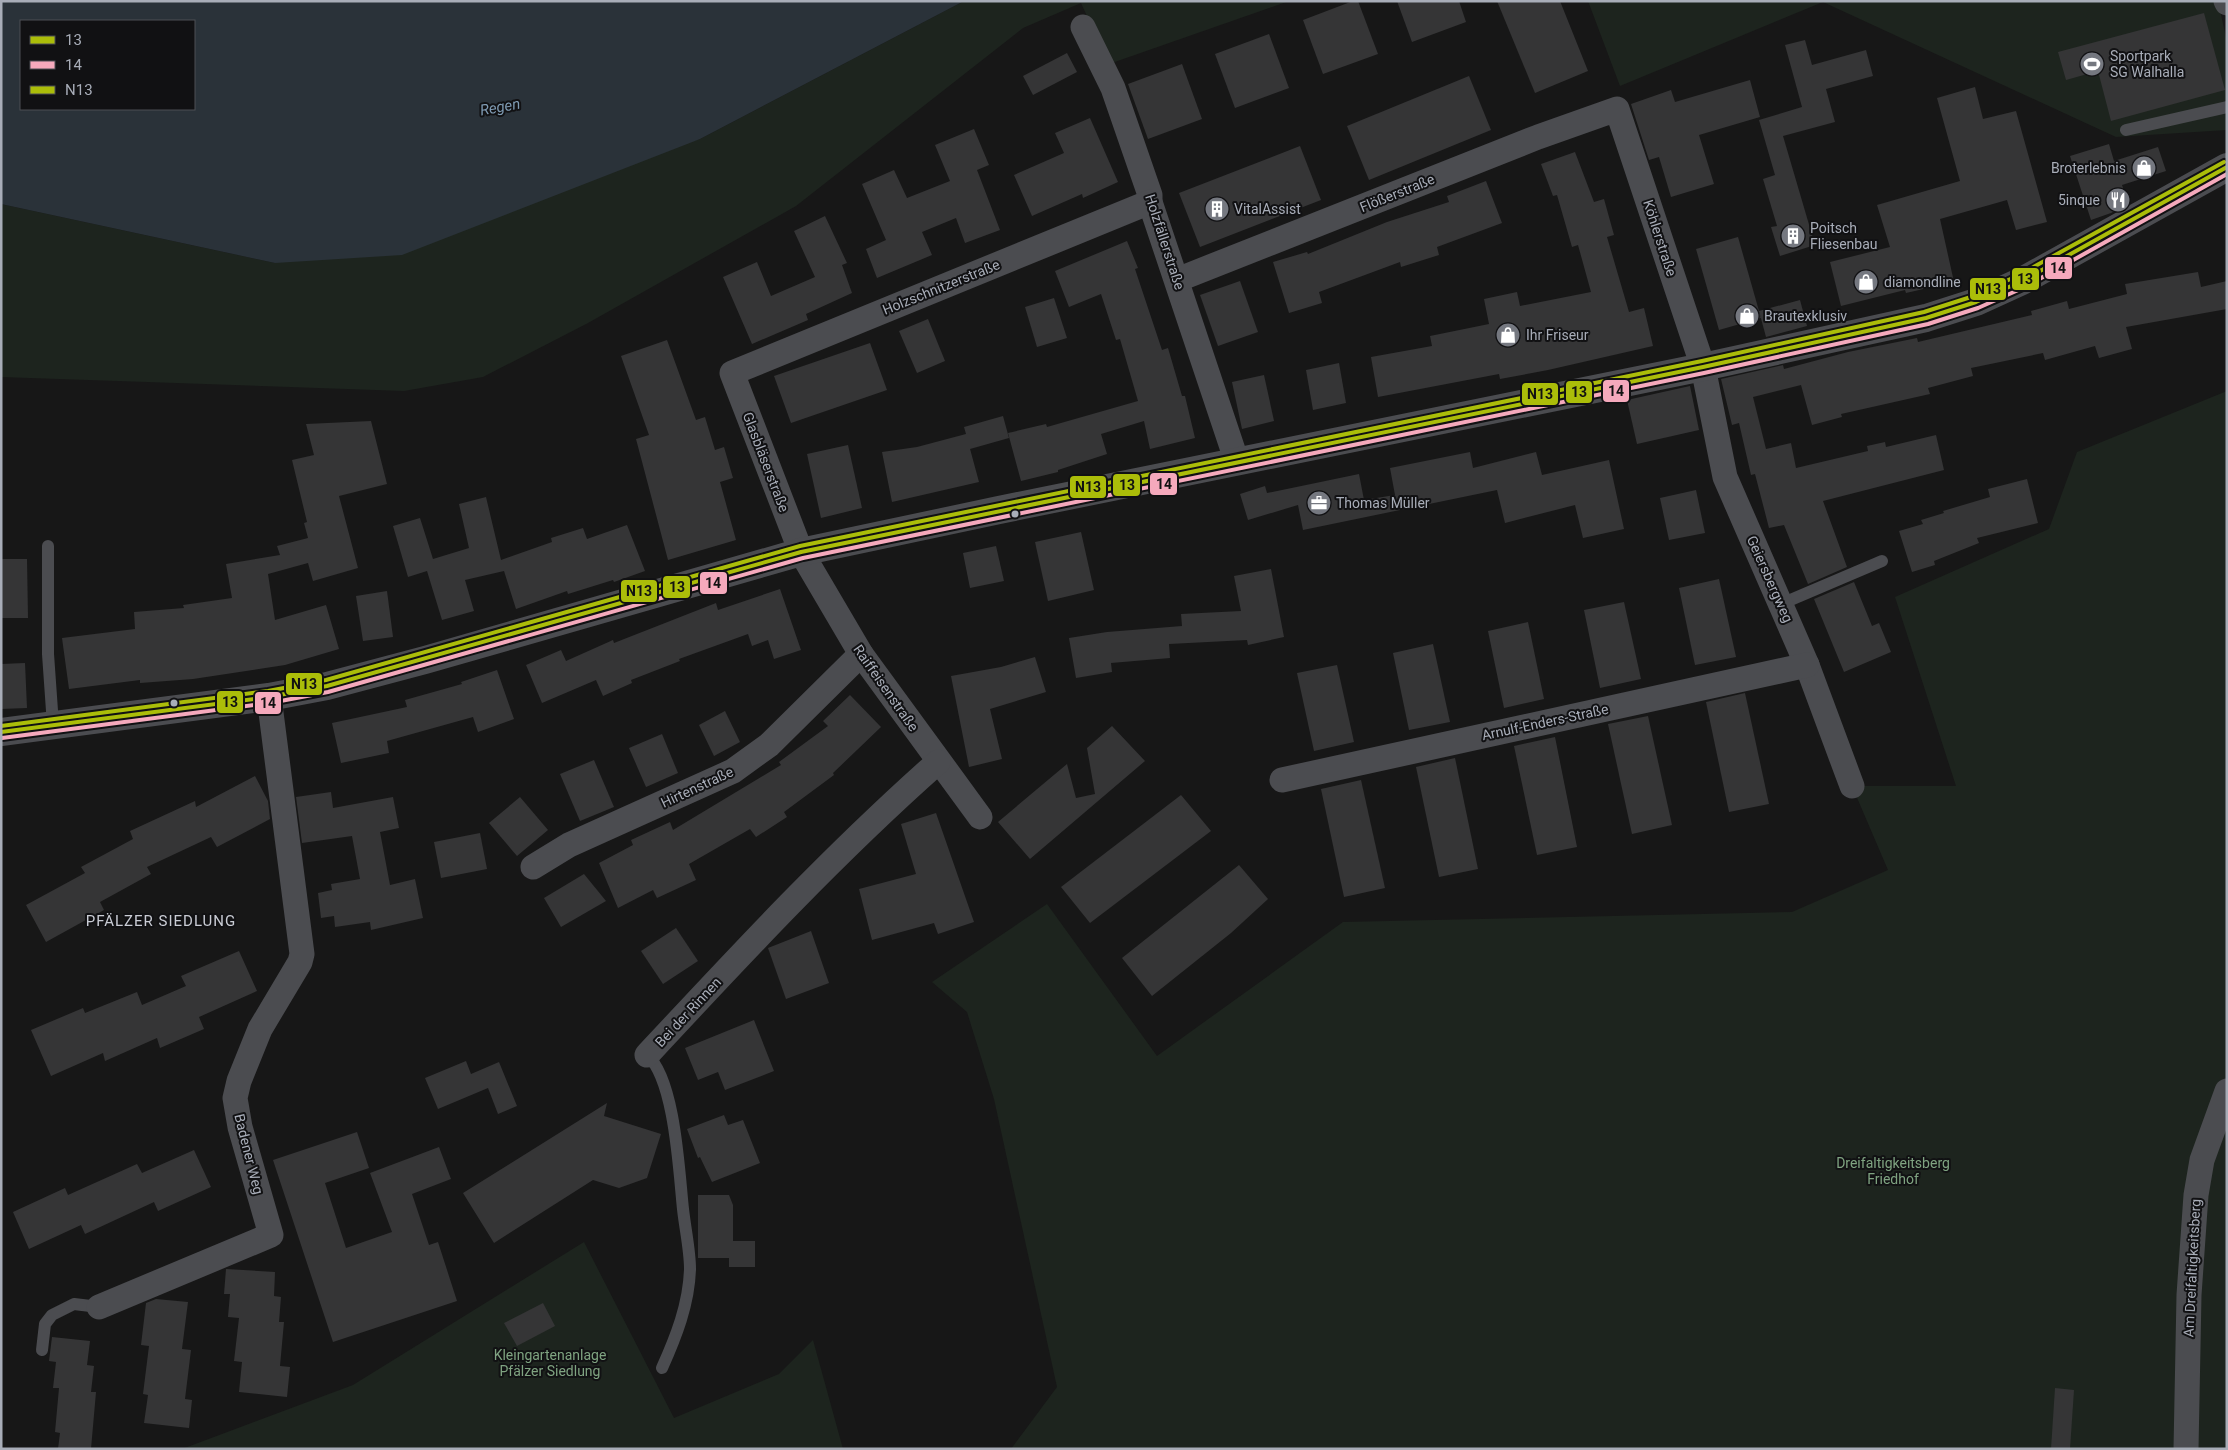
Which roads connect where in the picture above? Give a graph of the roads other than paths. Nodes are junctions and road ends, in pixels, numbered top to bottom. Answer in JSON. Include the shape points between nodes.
{"nodes":[{"id":1,"x":1082,"y":27,"type":"dead end"},
{"id":2,"x":2227,"y":107,"type":"edge"},
{"id":3,"x":1617,"y":109,"type":"joint"},
{"id":4,"x":2126,"y":130,"type":"dead end"},
{"id":5,"x":2227,"y":167,"type":"edge"},
{"id":6,"x":1150,"y":202,"type":"junction"},
{"id":7,"x":1177,"y":280,"type":"junction"},
{"id":8,"x":1703,"y":367,"type":"junction"},
{"id":9,"x":732,"y":373,"type":"joint"},
{"id":10,"x":1237,"y":462,"type":"junction"},
{"id":11,"x":48,"y":546,"type":"dead end"},
{"id":12,"x":801,"y":552,"type":"junction"},
{"id":13,"x":1882,"y":561,"type":"dead end"},
{"id":14,"x":1781,"y":604,"type":"junction"},
{"id":15,"x":861,"y":654,"type":"junction"},
{"id":16,"x":1807,"y":665,"type":"junction"},
{"id":17,"x":269,"y":697,"type":"junction"},
{"id":18,"x":53,"y":725,"type":"junction"},
{"id":19,"x":1,"y":732,"type":"edge"},
{"id":20,"x":938,"y":762,"type":"junction"},
{"id":21,"x":1282,"y":780,"type":"dead end"},
{"id":22,"x":1852,"y":786,"type":"dead end"},
{"id":23,"x":980,"y":817,"type":"dead end"},
{"id":24,"x":533,"y":867,"type":"dead end"},
{"id":25,"x":647,"y":1055,"type":"joint"},
{"id":26,"x":2227,"y":1091,"type":"edge"},
{"id":27,"x":99,"y":1307,"type":"joint"},
{"id":28,"x":42,"y":1350,"type":"dead end"},
{"id":29,"x":662,"y":1368,"type":"dead end"},
{"id":30,"x":2186,"y":1449,"type":"edge"}],
"edges":[{"from":1,"to":6,"type":"street","name":"Holzfällerstraße","via":[[1113,88]]},
{"from":2,"to":4,"type":"lane"},
{"from":3,"to":7,"type":"street","name":"Flößerstraße","via":[[1538,137]]},
{"from":3,"to":8,"type":"street","name":"Köhlerstraße"},
{"from":5,"to":8,"type":"street","via":[[2022,281],[1976,302],[1926,318]]},
{"from":6,"to":7,"type":"street","name":"Holzfällerstraße"},
{"from":6,"to":9,"type":"street","name":"Holzschnitzerstraße"},
{"from":7,"to":10,"type":"street","name":"Holzfällerstraße"},
{"from":8,"to":10,"type":"street"},
{"from":8,"to":14,"type":"street","name":"Geiersbergweg","via":[[1725,477]]},
{"from":9,"to":12,"type":"street","name":"Glasbläserstraße"},
{"from":10,"to":12,"type":"street"},
{"from":11,"to":18,"type":"lane","via":[[48,654]]},
{"from":12,"to":15,"type":"street","name":"Raiffeisenstraße"},
{"from":12,"to":17,"type":"street","via":[[415,663]]},
{"from":13,"to":14,"type":"lane"},
{"from":14,"to":16,"type":"street","name":"Geiersbergweg"},
{"from":15,"to":20,"type":"street","name":"Raiffeisenstraße"},
{"from":15,"to":24,"type":"street","name":"Hirtenstraße","via":[[769,744],[733,771],[569,845]]},
{"from":16,"to":21,"type":"street","name":"Arnulf-Enders-Straße"},
{"from":16,"to":22,"type":"street","name":"Geiersbergweg"},
{"from":17,"to":18,"type":"street"},
{"from":17,"to":27,"type":"street","name":"Badener Weg","via":[[302,954],[260,1030],[235,1098],[240,1128],[271,1235]]},
{"from":18,"to":19,"type":"street"},
{"from":20,"to":23,"type":"street","name":"Raiffeisenstraße"},
{"from":20,"to":25,"type":"street","name":"Bei der Rinnen","via":[[874,819],[776,916]]},
{"from":25,"to":29,"type":"lane","name":"Bei der Rinnen","via":[[664,1086],[672,1112],[690,1268],[686,1302]]},
{"from":26,"to":30,"type":"street","name":"Am Dreifaltigkeitsberg","via":[[2202,1160],[2196,1194]]},
{"from":27,"to":28,"type":"lane","name":"Badener Weg","via":[[74,1304],[52,1315],[46,1324]]}]}
